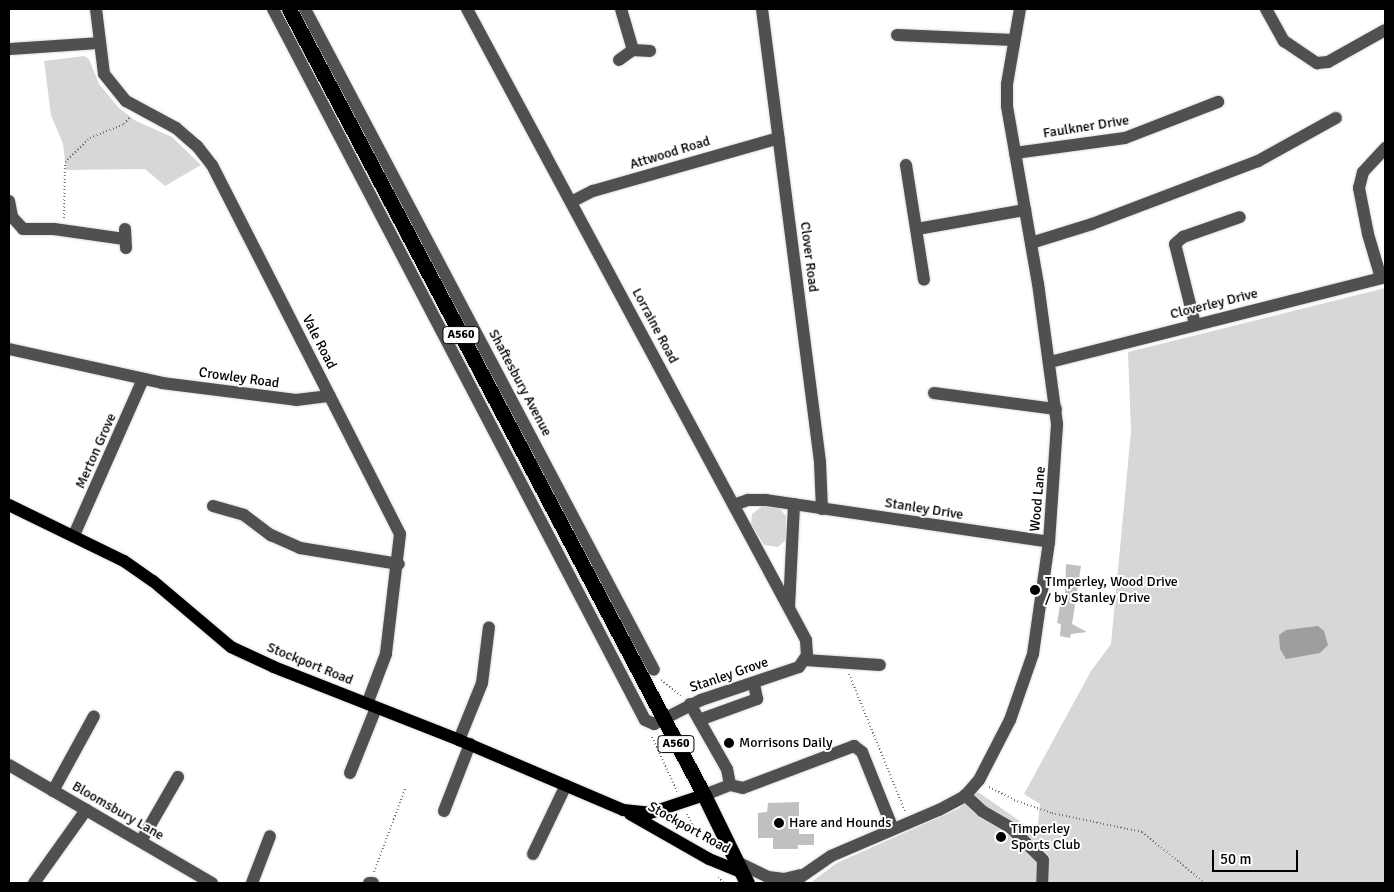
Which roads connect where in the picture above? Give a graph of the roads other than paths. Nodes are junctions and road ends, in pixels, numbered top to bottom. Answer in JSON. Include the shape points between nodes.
{"nodes":[{"id":1,"x":96,"y":9,"type":"edge"},
{"id":2,"x":273,"y":9,"type":"edge"},
{"id":3,"x":289,"y":9,"type":"edge"},
{"id":4,"x":305,"y":9,"type":"edge"},
{"id":5,"x":467,"y":9,"type":"edge"},
{"id":6,"x":621,"y":9,"type":"edge"},
{"id":7,"x":762,"y":9,"type":"edge"},
{"id":8,"x":1020,"y":9,"type":"edge"},
{"id":9,"x":1266,"y":9,"type":"edge"},
{"id":10,"x":1385,"y":30,"type":"edge"},
{"id":11,"x":897,"y":35,"type":"dead end"},
{"id":12,"x":1014,"y":40,"type":"junction"},
{"id":13,"x":99,"y":43,"type":"junction"},
{"id":14,"x":9,"y":49,"type":"edge"},
{"id":15,"x":633,"y":50,"type":"junction"},
{"id":16,"x":650,"y":51,"type":"dead end"},
{"id":17,"x":619,"y":60,"type":"dead end"},
{"id":18,"x":316,"y":76,"type":"junction"},
{"id":19,"x":1217,"y":101,"type":"dead end"},
{"id":20,"x":1336,"y":118,"type":"dead end"},
{"id":21,"x":779,"y":138,"type":"junction"},
{"id":22,"x":1385,"y":148,"type":"edge"},
{"id":23,"x":1014,"y":153,"type":"junction"},
{"id":24,"x":906,"y":166,"type":"dead end"},
{"id":25,"x":9,"y":201,"type":"edge"},
{"id":26,"x":571,"y":202,"type":"junction"},
{"id":27,"x":1025,"y":210,"type":"junction"},
{"id":28,"x":1240,"y":217,"type":"dead end"},
{"id":29,"x":917,"y":229,"type":"junction"},
{"id":30,"x":125,"y":239,"type":"dead end"},
{"id":31,"x":1031,"y":243,"type":"junction"},
{"id":32,"x":1383,"y":278,"type":"edge"},
{"id":33,"x":924,"y":280,"type":"dead end"},
{"id":34,"x":1195,"y":324,"type":"junction"},
{"id":35,"x":9,"y":349,"type":"edge"},
{"id":36,"x":1050,"y":362,"type":"junction"},
{"id":37,"x":142,"y":379,"type":"junction"},
{"id":38,"x":934,"y":393,"type":"dead end"},
{"id":39,"x":330,"y":396,"type":"junction"},
{"id":40,"x":1056,"y":409,"type":"junction"},
{"id":41,"x":794,"y":504,"type":"junction"},
{"id":42,"x":9,"y":505,"type":"edge"},
{"id":43,"x":734,"y":505,"type":"junction"},
{"id":44,"x":214,"y":506,"type":"dead end"},
{"id":45,"x":822,"y":509,"type":"junction"},
{"id":46,"x":74,"y":535,"type":"junction"},
{"id":47,"x":1049,"y":542,"type":"junction"},
{"id":48,"x":399,"y":564,"type":"junction"},
{"id":49,"x":789,"y":607,"type":"junction"},
{"id":50,"x":489,"y":627,"type":"dead end"},
{"id":51,"x":630,"y":643,"type":"junction"},
{"id":52,"x":805,"y":660,"type":"junction"},
{"id":53,"x":880,"y":665,"type":"dead end"},
{"id":54,"x":645,"y":670,"type":"junction"},
{"id":55,"x":754,"y":682,"type":"junction"},
{"id":56,"x":627,"y":685,"type":"junction"},
{"id":57,"x":690,"y":704,"type":"junction"},
{"id":58,"x":371,"y":706,"type":"junction"},
{"id":59,"x":94,"y":716,"type":"dead end"},
{"id":60,"x":663,"y":720,"type":"junction"},
{"id":61,"x":700,"y":720,"type":"junction"},
{"id":62,"x":465,"y":742,"type":"junction"},
{"id":63,"x":9,"y":765,"type":"edge"},
{"id":64,"x":350,"y":773,"type":"dead end"},
{"id":65,"x":178,"y":777,"type":"dead end"},
{"id":66,"x":566,"y":785,"type":"junction"},
{"id":67,"x":730,"y":785,"type":"junction"},
{"id":68,"x":53,"y":791,"type":"junction"},
{"id":69,"x":704,"y":795,"type":"junction"},
{"id":70,"x":966,"y":795,"type":"junction"},
{"id":71,"x":86,"y":810,"type":"junction"},
{"id":72,"x":444,"y":810,"type":"dead end"},
{"id":73,"x":623,"y":810,"type":"junction"},
{"id":74,"x":894,"y":829,"type":"junction"},
{"id":75,"x":270,"y":836,"type":"dead end"},
{"id":76,"x":141,"y":841,"type":"junction"},
{"id":77,"x":533,"y":854,"type":"dead end"},
{"id":78,"x":741,"y":872,"type":"edge"},
{"id":79,"x":797,"y":879,"type":"edge"},
{"id":80,"x":34,"y":883,"type":"edge"},
{"id":81,"x":212,"y":883,"type":"edge"},
{"id":82,"x":252,"y":883,"type":"edge"},
{"id":83,"x":1042,"y":883,"type":"edge"}],
"edges":[{"from":1,"to":13,"type":"street","name":"Vale Road"},
{"from":2,"to":18,"type":"street","name":"Shaftesbury Avenue"},
{"from":3,"to":18,"type":"highway","name":"Shaftesbury Avenue","number":"A560"},
{"from":4,"to":51,"type":"street","name":"Shaftesbury Avenue"},
{"from":5,"to":26,"type":"street","name":"Lorraine Road"},
{"from":6,"to":15,"type":"street"},
{"from":7,"to":21,"type":"street","name":"Clover Road"},
{"from":8,"to":12,"type":"street","name":"Wood Lane"},
{"from":9,"to":10,"type":"street","via":[[1284,41],[1317,63],[1328,62]]},
{"from":11,"to":12,"type":"street"},
{"from":12,"to":23,"type":"street","name":"Wood Lane","via":[[1007,95]]},
{"from":13,"to":14,"type":"street"},
{"from":13,"to":39,"type":"street","name":"Vale Road","via":[[104,74],[119,96],[176,128],[212,165]]},
{"from":15,"to":16,"type":"street"},
{"from":15,"to":17,"type":"street"},
{"from":18,"to":51,"type":"highway","name":"Shaftesbury Avenue","number":"A560"},
{"from":18,"to":56,"type":"street","name":"Shaftesbury Avenue"},
{"from":19,"to":23,"type":"street","name":"Faulkner Drive","via":[[1125,138]]},
{"from":20,"to":31,"type":"street","via":[[1258,161],[1092,224]]},
{"from":21,"to":26,"type":"street","name":"Attwood Road","via":[[593,192]]},
{"from":21,"to":45,"type":"street","name":"Clover Road","via":[[820,462]]},
{"from":22,"to":32,"type":"street","via":[[1369,164],[1359,188],[1368,234]]},
{"from":23,"to":27,"type":"street","name":"Wood Lane"},
{"from":24,"to":29,"type":"street"},
{"from":25,"to":30,"type":"street","via":[[12,217],[23,229],[65,230]]},
{"from":26,"to":43,"type":"street","name":"Lorraine Road"},
{"from":27,"to":29,"type":"street"},
{"from":27,"to":31,"type":"street","name":"Wood Lane"},
{"from":28,"to":34,"type":"street","via":[[1183,237],[1176,244]]},
{"from":29,"to":33,"type":"street"},
{"from":31,"to":36,"type":"street","name":"Wood Lane"},
{"from":32,"to":34,"type":"street","name":"Cloverley Drive"},
{"from":34,"to":36,"type":"street","name":"Cloverley Drive"},
{"from":35,"to":37,"type":"street","name":"Crowley Road"},
{"from":36,"to":40,"type":"street","name":"Wood Lane"},
{"from":37,"to":39,"type":"street","name":"Crowley Road","via":[[296,400]]},
{"from":37,"to":46,"type":"street","name":"Merton Grove"},
{"from":38,"to":40,"type":"street"},
{"from":39,"to":48,"type":"street","name":"Vale Road","via":[[400,534]]},
{"from":40,"to":47,"type":"street","name":"Wood Lane","via":[[1055,476]]},
{"from":41,"to":43,"type":"street","name":"Stanley Drive","via":[[756,499]]},
{"from":41,"to":45,"type":"street","name":"Stanley Drive"},
{"from":41,"to":49,"type":"street"},
{"from":42,"to":46,"type":"main road","name":"Stockport Road"},
{"from":43,"to":49,"type":"street","name":"Lorraine Road"},
{"from":44,"to":48,"type":"street","via":[[244,515],[267,533],[300,548]]},
{"from":45,"to":47,"type":"street","name":"Stanley Drive"},
{"from":46,"to":58,"type":"main road","name":"Stockport Road","via":[[153,581],[231,647]]},
{"from":47,"to":70,"type":"street","name":"Wood Lane","via":[[1038,626],[1026,678],[1010,720],[979,780]]},
{"from":48,"to":58,"type":"street","name":"Vale Road","via":[[386,654]]},
{"from":49,"to":52,"type":"street","name":"Lorraine Road","via":[[806,640]]},
{"from":50,"to":62,"type":"street","via":[[482,683]]},
{"from":51,"to":54,"type":"highway","name":"Shaftesbury Avenue","number":"A560"},
{"from":52,"to":53,"type":"street"},
{"from":52,"to":55,"type":"street","name":"Stanley Grove","via":[[795,669]]},
{"from":54,"to":56,"type":"street"},
{"from":54,"to":60,"type":"highway","name":"Shaftesbury Avenue","number":"A560"},
{"from":55,"to":57,"type":"street","name":"Stanley Grove"},
{"from":55,"to":61,"type":"street","via":[[757,699]]},
{"from":56,"to":60,"type":"street","name":"Shaftesbury Avenue","via":[[647,722],[654,724]]},
{"from":57,"to":60,"type":"street","name":"Stanley Grove"},
{"from":57,"to":61,"type":"street"},
{"from":58,"to":62,"type":"main road","name":"Stockport Road"},
{"from":58,"to":64,"type":"street","name":"Vale Road"},
{"from":59,"to":68,"type":"street"},
{"from":60,"to":69,"type":"highway","name":"Shaftesbury Avenue","number":"A560"},
{"from":61,"to":67,"type":"street","via":[[727,769]]},
{"from":62,"to":66,"type":"main road","name":"Stockport Road"},
{"from":62,"to":72,"type":"street"},
{"from":63,"to":68,"type":"street","name":"Bloomsbury Lane"},
{"from":65,"to":76,"type":"street"},
{"from":66,"to":73,"type":"main road","name":"Stockport Road"},
{"from":66,"to":77,"type":"street"},
{"from":67,"to":69,"type":"street"},
{"from":67,"to":74,"type":"street","via":[[743,788],[854,746],[862,752]]},
{"from":68,"to":71,"type":"street","name":"Bloomsbury Lane"},
{"from":69,"to":73,"type":"main road","name":"Stockport Road","via":[[650,813]]},
{"from":69,"to":78,"type":"highway","name":"Stockport Road","number":"A560"},
{"from":70,"to":74,"type":"street","name":"Wood Lane"},
{"from":70,"to":83,"type":"street","via":[[982,811],[1010,828],[1043,860]]},
{"from":71,"to":76,"type":"street","name":"Bloomsbury Lane"},
{"from":71,"to":80,"type":"street"},
{"from":73,"to":78,"type":"main road","name":"Stockport Road","via":[[709,859]]},
{"from":74,"to":79,"type":"street","name":"Wood Lane","via":[[831,856]]},
{"from":75,"to":82,"type":"street"},
{"from":76,"to":81,"type":"street","name":"Bloomsbury Lane"},
{"from":78,"to":79,"type":"street","name":"Wood Lane"}]}
